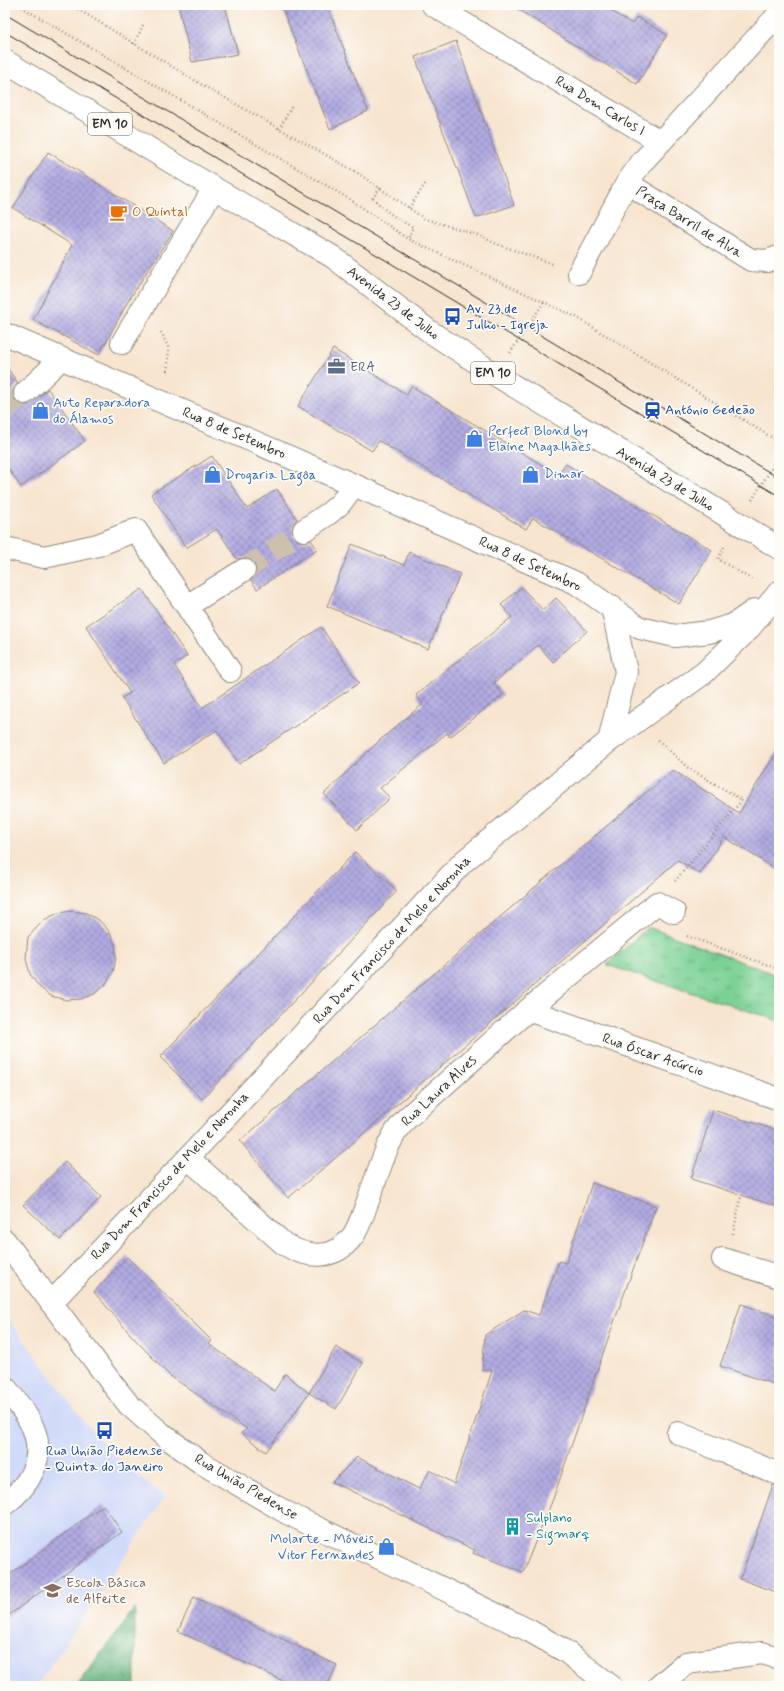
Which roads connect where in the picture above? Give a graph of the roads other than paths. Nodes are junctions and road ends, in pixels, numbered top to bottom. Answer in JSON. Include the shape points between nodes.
{"nodes":[{"id":1,"x":433,"y":5,"type":"edge"},
{"id":2,"x":779,"y":14,"type":"edge"},
{"id":3,"x":5,"y":61,"type":"edge"},
{"id":4,"x":659,"y":141,"type":"junction"},
{"id":5,"x":628,"y":183,"type":"junction"},
{"id":6,"x":214,"y":188,"type":"junction"},
{"id":7,"x":779,"y":257,"type":"edge"},
{"id":8,"x":579,"y":273,"type":"road end"},
{"id":9,"x":5,"y":334,"type":"edge"},
{"id":10,"x":122,"y":344,"type":"dead end"},
{"id":11,"x":61,"y":359,"type":"junction"},
{"id":12,"x":25,"y":393,"type":"tunnel mouth"},
{"id":13,"x":354,"y":485,"type":"junction"},
{"id":14,"x":304,"y":530,"type":"tunnel mouth"},
{"id":15,"x":5,"y":548,"type":"edge"},
{"id":16,"x":779,"y":548,"type":"edge"},
{"id":17,"x":244,"y":570,"type":"tunnel mouth"},
{"id":18,"x":778,"y":593,"type":"edge"},
{"id":19,"x":187,"y":606,"type":"junction"},
{"id":20,"x":612,"y":607,"type":"junction"},
{"id":21,"x":230,"y":671,"type":"dead end"},
{"id":22,"x":609,"y":742,"type":"junction"},
{"id":23,"x":665,"y":908,"type":"road end"},
{"id":24,"x":528,"y":1010,"type":"junction"},
{"id":25,"x":779,"y":1099,"type":"edge"},
{"id":26,"x":188,"y":1158,"type":"junction"},
{"id":27,"x":5,"y":1241,"type":"edge"},
{"id":28,"x":725,"y":1260,"type":"road end"},
{"id":29,"x":779,"y":1277,"type":"edge"},
{"id":30,"x":51,"y":1303,"type":"junction"},
{"id":31,"x":5,"y":1387,"type":"edge"},
{"id":32,"x":678,"y":1433,"type":"dead end"},
{"id":33,"x":779,"y":1474,"type":"edge"},
{"id":34,"x":5,"y":1504,"type":"edge"},
{"id":35,"x":779,"y":1658,"type":"edge"},
{"id":36,"x":611,"y":1686,"type":"edge"},
{"id":37,"x":659,"y":1686,"type":"edge"}],
"edges":[{"from":1,"to":4,"type":"street","name":"Rua Dom Carlos I"},
{"from":2,"to":4,"type":"street","name":"Rua Dom Carlos I"},
{"from":3,"to":6,"type":"street","name":"Avenida 23 de Julho","number":"EM 10"},
{"from":4,"to":5,"type":"street","name":"Praça Barril de Alva"},
{"from":5,"to":7,"type":"street","name":"Praça Barril de Alva","via":[[751,260],[767,261]]},
{"from":5,"to":8,"type":"street"},
{"from":6,"to":10,"type":"street"},
{"from":6,"to":16,"type":"street","name":"Avenida 23 de Julho","number":"EM 10","via":[[333,257],[429,331],[496,375]]},
{"from":9,"to":11,"type":"street","name":"Rua 8 de Setembro"},
{"from":11,"to":12,"type":"street"},
{"from":11,"to":13,"type":"street","name":"Rua 8 de Setembro"},
{"from":13,"to":14,"type":"street","via":[[340,504]]},
{"from":13,"to":20,"type":"street","name":"Rua 8 de Setembro","via":[[576,582]]},
{"from":15,"to":19,"type":"street","via":[[44,557],[98,544],[136,530]]},
{"from":17,"to":19,"type":"street"},
{"from":18,"to":20,"type":"street","name":"Rua 8 de Setembro","via":[[733,625],[709,632],[675,636],[640,628]]},
{"from":18,"to":22,"type":"street","name":"Rua Dom Francisco de Melo e Noronha","via":[[747,631],[704,673]]},
{"from":19,"to":21,"type":"street"},
{"from":20,"to":22,"type":"street","via":[[626,672]]},
{"from":22,"to":26,"type":"street","name":"Rua Dom Francisco de Melo e Noronha","via":[[463,862]]},
{"from":23,"to":24,"type":"street","name":"Rua Laura Alves"},
{"from":24,"to":25,"type":"street","name":"Rua Óscar Acúrcio"},
{"from":24,"to":26,"type":"street","name":"Rua Laura Alves","via":[[420,1105],[394,1133],[353,1237],[341,1249],[327,1255],[296,1252]]},
{"from":26,"to":30,"type":"street","name":"Rua Dom Francisco de Melo e Noronha"},
{"from":27,"to":30,"type":"street","name":"Rua União Piedense"},
{"from":28,"to":29,"type":"street"},
{"from":30,"to":36,"type":"street","name":"Rua União Piedense","via":[[129,1405],[200,1462],[287,1513],[528,1630],[565,1652]]},
{"from":31,"to":34,"type":"street","via":[[34,1429],[37,1444],[32,1473],[24,1487]]},
{"from":32,"to":33,"type":"street"},
{"from":35,"to":37,"type":"street","via":[[762,1653],[686,1663]]}]}
